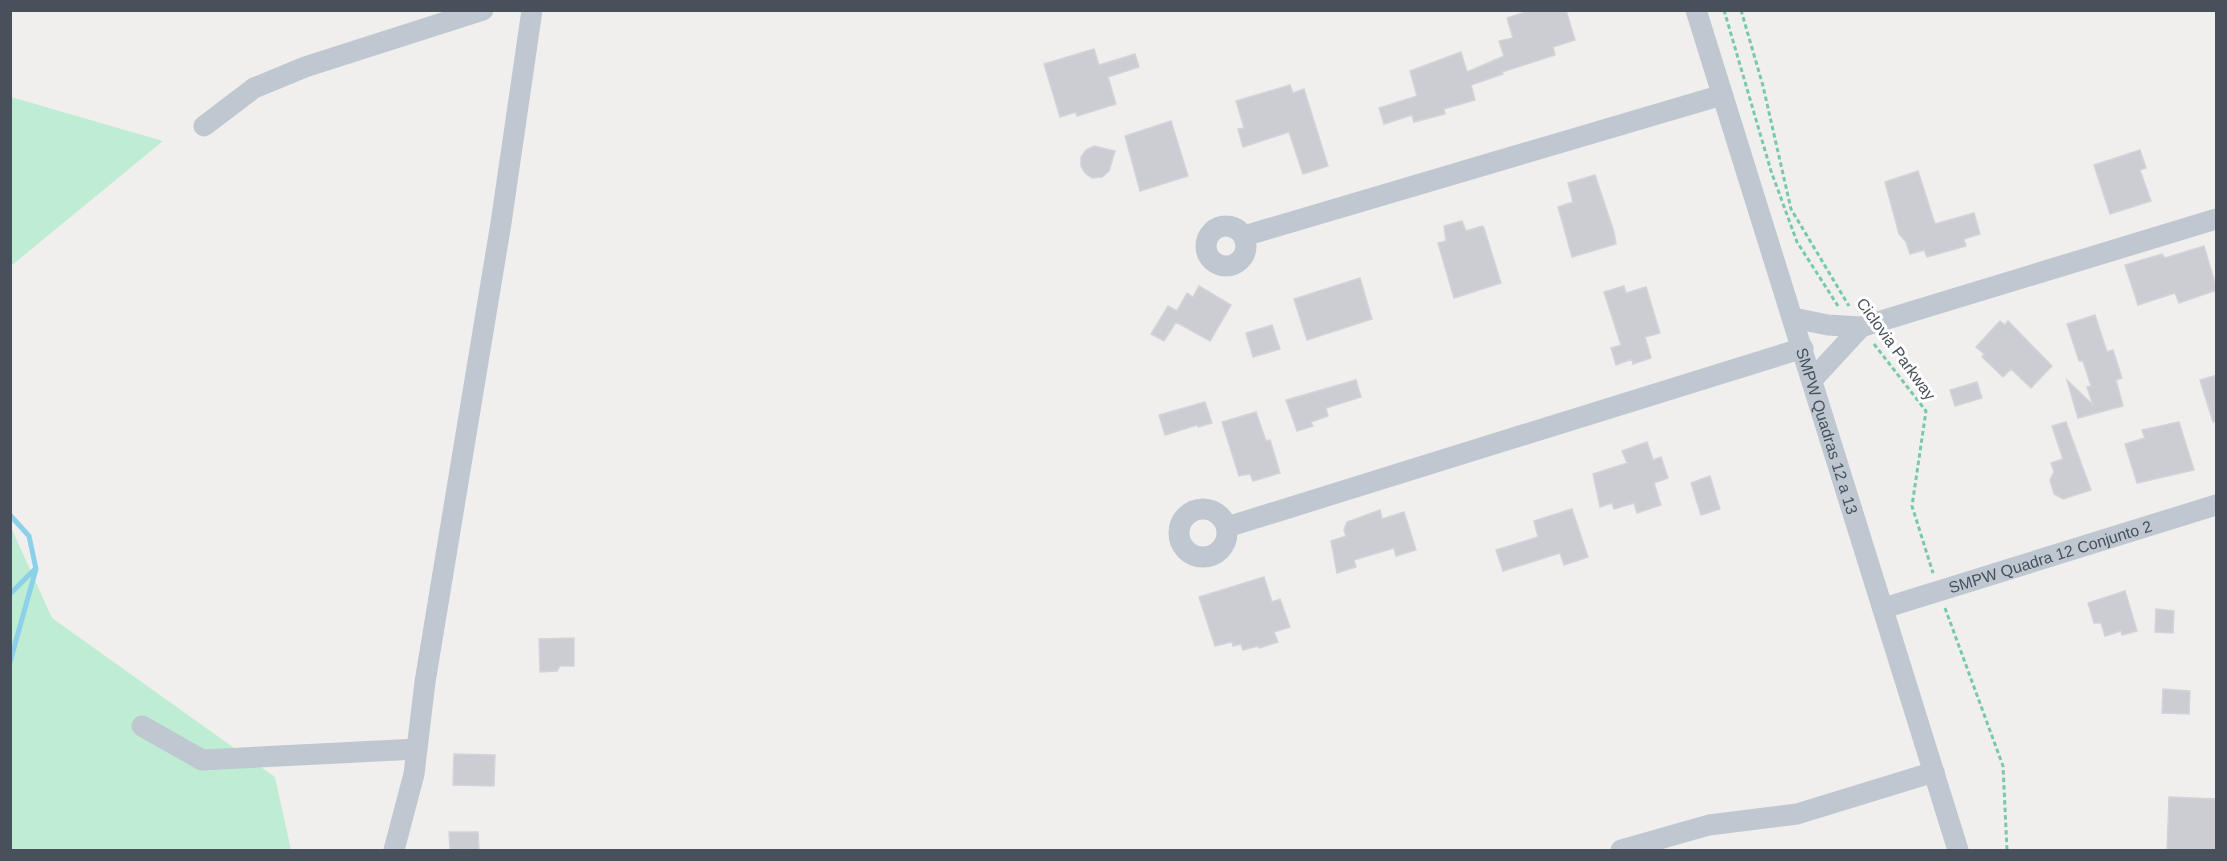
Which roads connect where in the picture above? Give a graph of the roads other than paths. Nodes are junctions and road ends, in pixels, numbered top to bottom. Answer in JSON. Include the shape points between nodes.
{"nodes":[{"id":1,"x":483,"y":10,"type":"edge"},
{"id":2,"x":532,"y":10,"type":"edge"},
{"id":3,"x":1696,"y":10,"type":"edge"},
{"id":4,"x":1722,"y":95,"type":"junction"},
{"id":5,"x":204,"y":126,"type":"dead end"},
{"id":6,"x":2217,"y":219,"type":"edge"},
{"id":7,"x":1244,"y":236,"type":"dead end"},
{"id":8,"x":1793,"y":318,"type":"junction"},
{"id":9,"x":1856,"y":327,"type":"junction"},
{"id":10,"x":1803,"y":348,"type":"junction"},
{"id":11,"x":1813,"y":379,"type":"junction"},
{"id":12,"x":2217,"y":505,"type":"edge"},
{"id":13,"x":1227,"y":527,"type":"dead end"},
{"id":14,"x":1884,"y":608,"type":"junction"},
{"id":15,"x":142,"y":726,"type":"dead end"},
{"id":16,"x":417,"y":749,"type":"junction"},
{"id":17,"x":1934,"y":772,"type":"junction"},
{"id":18,"x":394,"y":850,"type":"edge"},
{"id":19,"x":1621,"y":850,"type":"edge"},
{"id":20,"x":1958,"y":850,"type":"edge"}],
"edges":[{"from":1,"to":5,"type":"street","via":[[294,71],[254,88]]},
{"from":2,"to":16,"type":"street"},
{"from":3,"to":4,"type":"street","name":"SMPW Quadras 12 a 13"},
{"from":4,"to":7,"type":"street"},
{"from":4,"to":8,"type":"street","name":"SMPW Quadras 12 a 13"},
{"from":6,"to":9,"type":"street"},
{"from":8,"to":9,"type":"street"},
{"from":8,"to":10,"type":"street","name":"SMPW Quadras 12 a 13"},
{"from":9,"to":11,"type":"street"},
{"from":10,"to":11,"type":"street","name":"SMPW Quadras 12 a 13"},
{"from":10,"to":13,"type":"street"},
{"from":11,"to":14,"type":"street","name":"SMPW Quadras 12 a 13"},
{"from":12,"to":14,"type":"street","name":"SMPW Quadra 12 Conjunto 2"},
{"from":14,"to":17,"type":"street","name":"SMPW Quadras 12 a 13"},
{"from":15,"to":16,"type":"street","via":[[202,760]]},
{"from":16,"to":18,"type":"street"},
{"from":17,"to":19,"type":"street","via":[[1797,814],[1709,825]]},
{"from":17,"to":20,"type":"street","name":"SMPW Quadras 12 a 13"}]}
